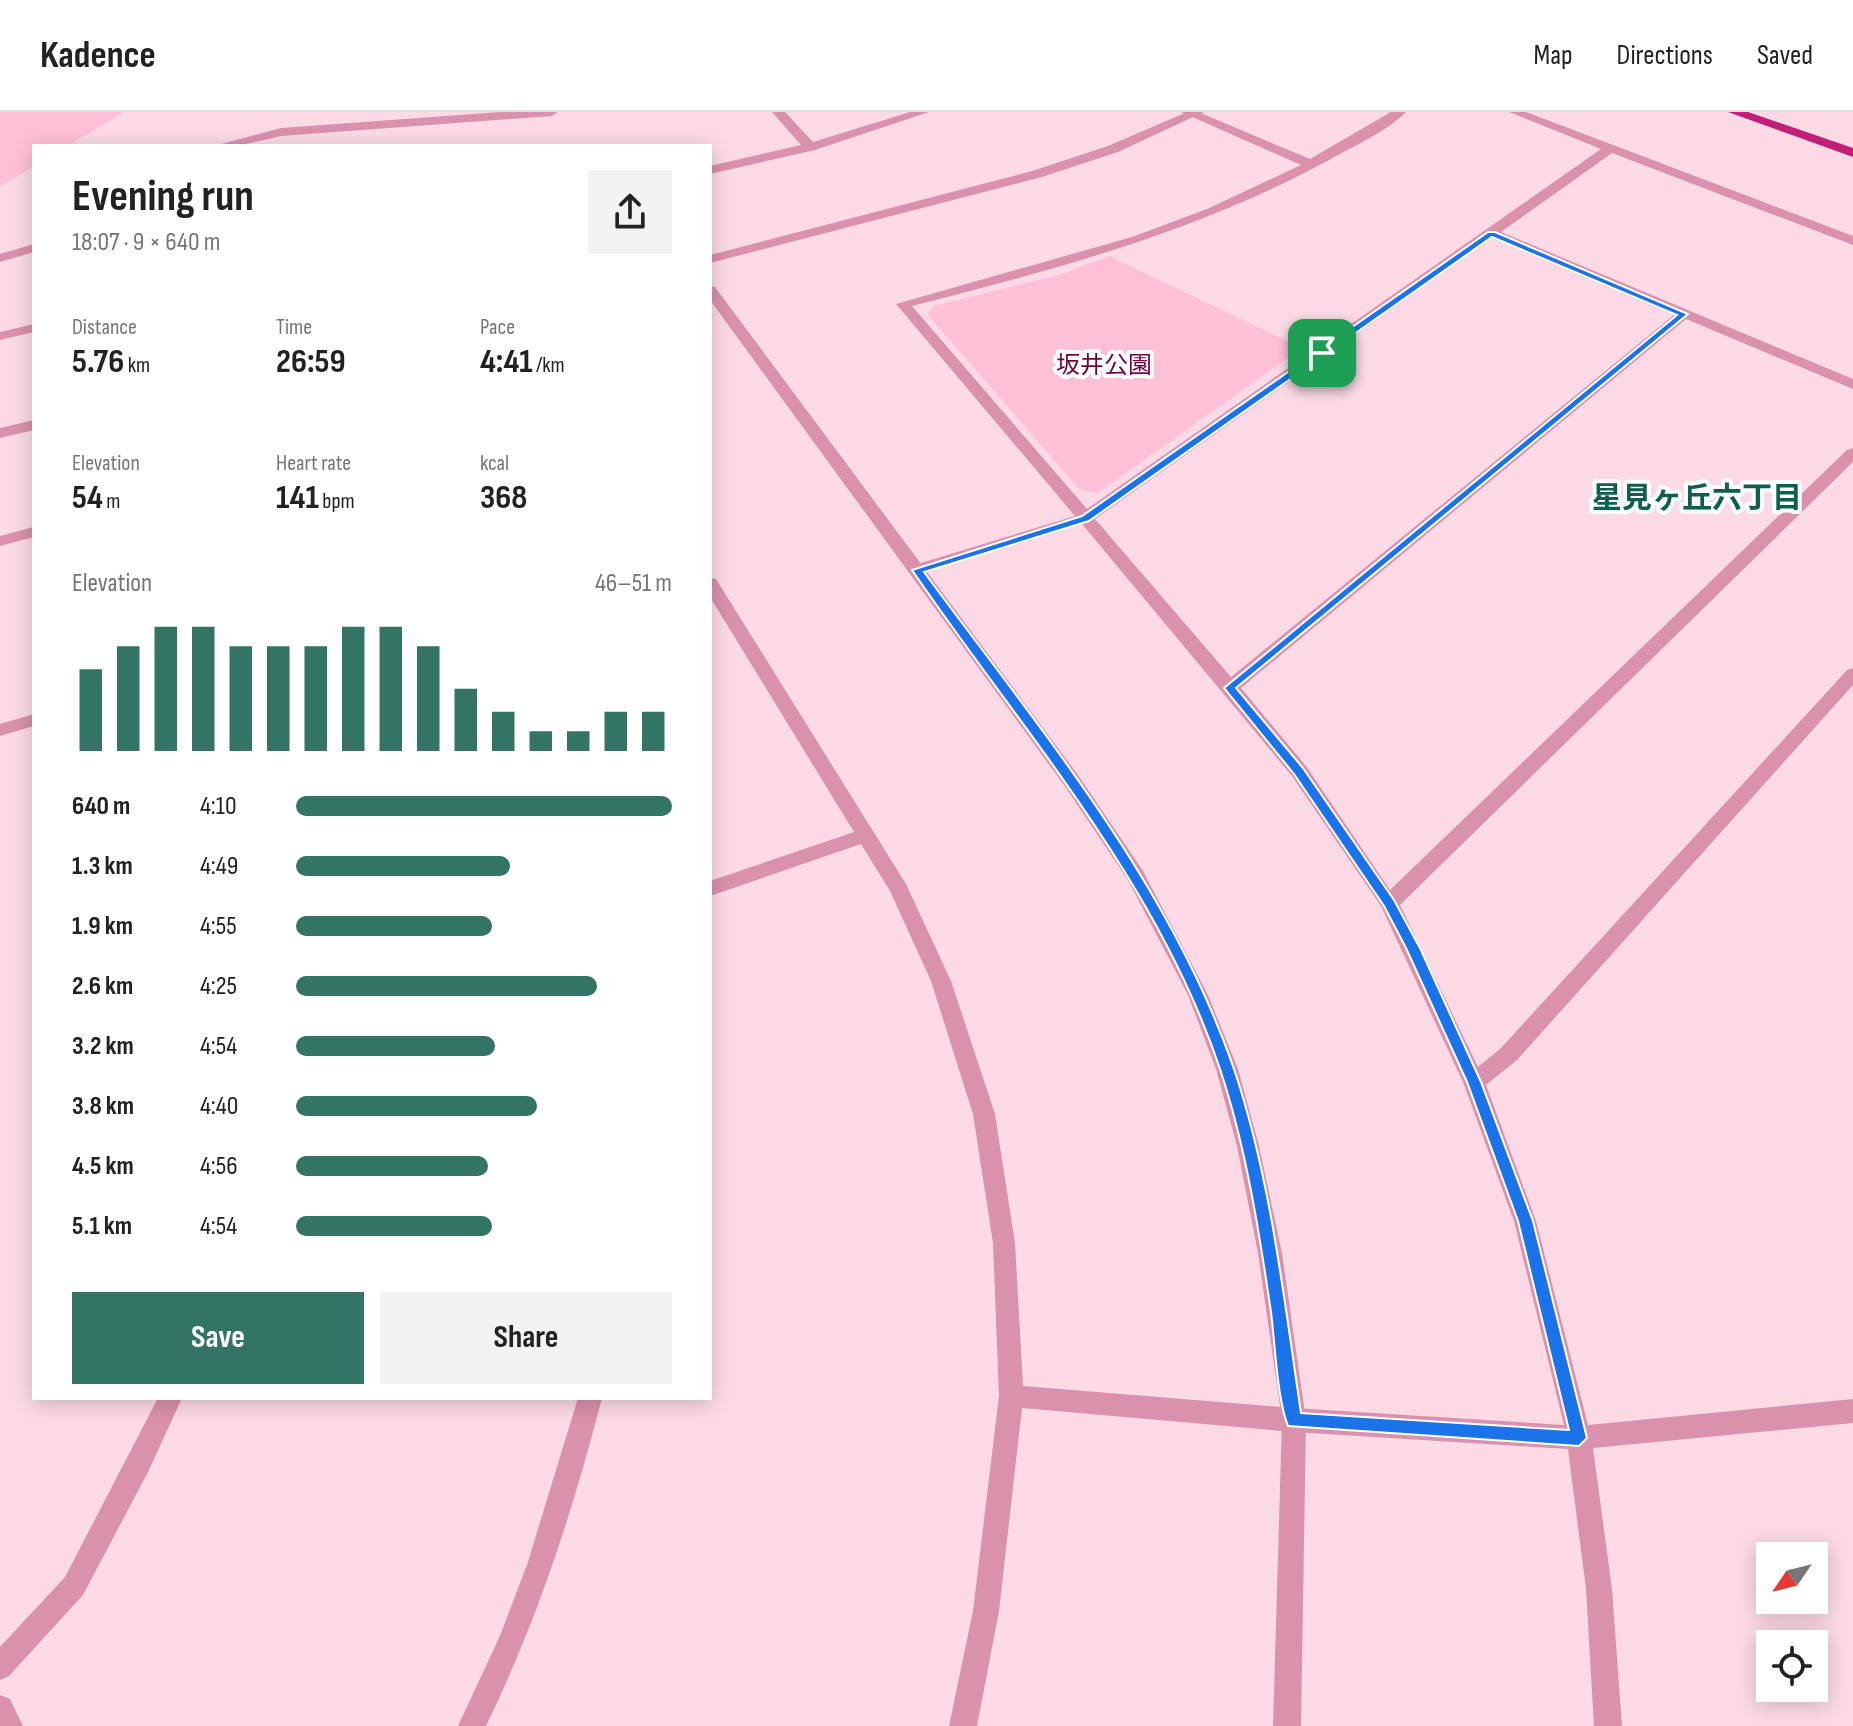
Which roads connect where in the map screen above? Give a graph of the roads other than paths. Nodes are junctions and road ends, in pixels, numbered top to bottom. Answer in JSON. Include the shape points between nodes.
{"nodes":[{"id":1,"x":552,"y":112,"type":"edge"},
{"id":2,"x":778,"y":112,"type":"edge"},
{"id":3,"x":923,"y":112,"type":"edge"},
{"id":4,"x":1400,"y":112,"type":"edge"},
{"id":5,"x":1515,"y":112,"type":"edge"},
{"id":6,"x":1735,"y":112,"type":"edge"},
{"id":7,"x":1193,"y":113,"type":"edge"},
{"id":8,"x":229,"y":144,"type":"edge"},
{"id":9,"x":810,"y":147,"type":"junction"},
{"id":10,"x":1611,"y":148,"type":"junction"},
{"id":11,"x":1853,"y":153,"type":"edge"},
{"id":12,"x":1310,"y":164,"type":"junction"},
{"id":13,"x":712,"y":170,"type":"edge"},
{"id":14,"x":1492,"y":233,"type":"junction"},
{"id":15,"x":1853,"y":241,"type":"edge"},
{"id":16,"x":32,"y":249,"type":"edge"},
{"id":17,"x":0,"y":258,"type":"edge"},
{"id":18,"x":712,"y":258,"type":"edge"},
{"id":19,"x":712,"y":293,"type":"edge"},
{"id":20,"x":1684,"y":314,"type":"junction"},
{"id":21,"x":32,"y":328,"type":"edge"},
{"id":22,"x":0,"y":336,"type":"edge"},
{"id":23,"x":1853,"y":384,"type":"edge"},
{"id":24,"x":32,"y":425,"type":"edge"},
{"id":25,"x":0,"y":433,"type":"edge"},
{"id":26,"x":1853,"y":453,"type":"edge"},
{"id":27,"x":1085,"y":518,"type":"junction"},
{"id":28,"x":32,"y":533,"type":"edge"},
{"id":29,"x":0,"y":541,"type":"edge"},
{"id":30,"x":917,"y":570,"type":"junction"},
{"id":31,"x":712,"y":586,"type":"edge"},
{"id":32,"x":1853,"y":674,"type":"edge"},
{"id":33,"x":1229,"y":688,"type":"junction"},
{"id":34,"x":32,"y":721,"type":"edge"},
{"id":35,"x":0,"y":730,"type":"edge"},
{"id":36,"x":867,"y":835,"type":"junction"},
{"id":37,"x":712,"y":888,"type":"edge"},
{"id":38,"x":1389,"y":903,"type":"junction"},
{"id":39,"x":1474,"y":1082,"type":"junction"},
{"id":40,"x":1011,"y":1396,"type":"junction"},
{"id":41,"x":169,"y":1400,"type":"edge"},
{"id":42,"x":589,"y":1400,"type":"edge"},
{"id":43,"x":1853,"y":1411,"type":"edge"},
{"id":44,"x":1294,"y":1420,"type":"junction"},
{"id":45,"x":1579,"y":1438,"type":"junction"},
{"id":46,"x":0,"y":1667,"type":"edge"},
{"id":47,"x":0,"y":1709,"type":"edge"},
{"id":48,"x":9,"y":1726,"type":"edge"},
{"id":49,"x":472,"y":1726,"type":"edge"},
{"id":50,"x":963,"y":1726,"type":"edge"},
{"id":51,"x":1287,"y":1726,"type":"edge"},
{"id":52,"x":1608,"y":1726,"type":"edge"}],
"edges":[{"from":1,"to":8,"type":"street","via":[[281,132]]},
{"from":2,"to":9,"type":"street"},
{"from":3,"to":9,"type":"street"},
{"from":4,"to":12,"type":"street"},
{"from":5,"to":10,"type":"street"},
{"from":6,"to":11,"type":"highway"},
{"from":7,"to":12,"type":"street"},
{"from":7,"to":18,"type":"street","via":[[1113,149],[1037,174]]},
{"from":9,"to":13,"type":"street"},
{"from":10,"to":14,"type":"street"},
{"from":10,"to":15,"type":"street"},
{"from":12,"to":27,"type":"street","via":[[1178,225],[903,304]]},
{"from":14,"to":20,"type":"street"},
{"from":14,"to":27,"type":"street"},
{"from":16,"to":17,"type":"street"},
{"from":19,"to":30,"type":"street"},
{"from":20,"to":23,"type":"street"},
{"from":20,"to":33,"type":"street"},
{"from":21,"to":22,"type":"street"},
{"from":24,"to":25,"type":"street"},
{"from":26,"to":38,"type":"street"},
{"from":27,"to":30,"type":"street"},
{"from":27,"to":33,"type":"street"},
{"from":28,"to":29,"type":"street"},
{"from":30,"to":44,"type":"street","via":[[1136,876],[1198,995],[1227,1069],[1248,1146]]},
{"from":31,"to":36,"type":"street"},
{"from":32,"to":39,"type":"street","via":[[1509,1054]]},
{"from":33,"to":38,"type":"street","via":[[1299,771]]},
{"from":34,"to":35,"type":"street"},
{"from":36,"to":37,"type":"street"},
{"from":36,"to":40,"type":"street","via":[[899,889],[941,981],[984,1114],[1004,1243]]},
{"from":38,"to":39,"type":"street"},
{"from":39,"to":45,"type":"street","via":[[1525,1221]]},
{"from":40,"to":44,"type":"street"},
{"from":40,"to":50,"type":"street","via":[[986,1611]]},
{"from":41,"to":46,"type":"street","via":[[74,1586]]},
{"from":42,"to":49,"type":"street","via":[[546,1556]]},
{"from":43,"to":45,"type":"street"},
{"from":44,"to":45,"type":"street"},
{"from":44,"to":51,"type":"street"},
{"from":45,"to":52,"type":"street","via":[[1599,1589]]},
{"from":47,"to":48,"type":"street"}]}
